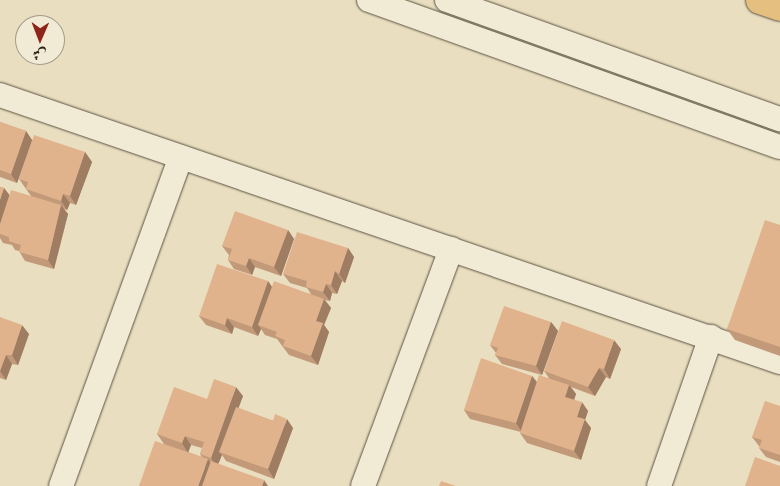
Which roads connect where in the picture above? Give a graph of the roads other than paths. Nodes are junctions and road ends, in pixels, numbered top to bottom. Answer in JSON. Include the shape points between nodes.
{"nodes":[{"id":1,"x":369,"y":0,"type":"edge"},
{"id":2,"x":447,"y":0,"type":"edge"},
{"id":3,"x":760,"y":0,"type":"edge"},
{"id":4,"x":780,"y":7,"type":"edge"},
{"id":5,"x":0,"y":95,"type":"edge"},
{"id":6,"x":780,"y":120,"type":"edge"},
{"id":7,"x":780,"y":147,"type":"edge"},
{"id":8,"x":181,"y":157,"type":"junction"},
{"id":9,"x":451,"y":248,"type":"junction"},
{"id":10,"x":711,"y":337,"type":"junction"},
{"id":11,"x":780,"y":362,"type":"edge"},
{"id":12,"x":61,"y":486,"type":"edge"},
{"id":13,"x":363,"y":486,"type":"edge"},
{"id":14,"x":659,"y":486,"type":"edge"}],
"edges":[{"from":1,"to":7,"type":"street"},
{"from":2,"to":6,"type":"street"},
{"from":3,"to":4,"type":"highway"},
{"from":5,"to":8,"type":"street"},
{"from":8,"to":9,"type":"street"},
{"from":8,"to":12,"type":"street"},
{"from":9,"to":10,"type":"street"},
{"from":9,"to":13,"type":"street"},
{"from":10,"to":11,"type":"street"},
{"from":10,"to":14,"type":"street"}]}
